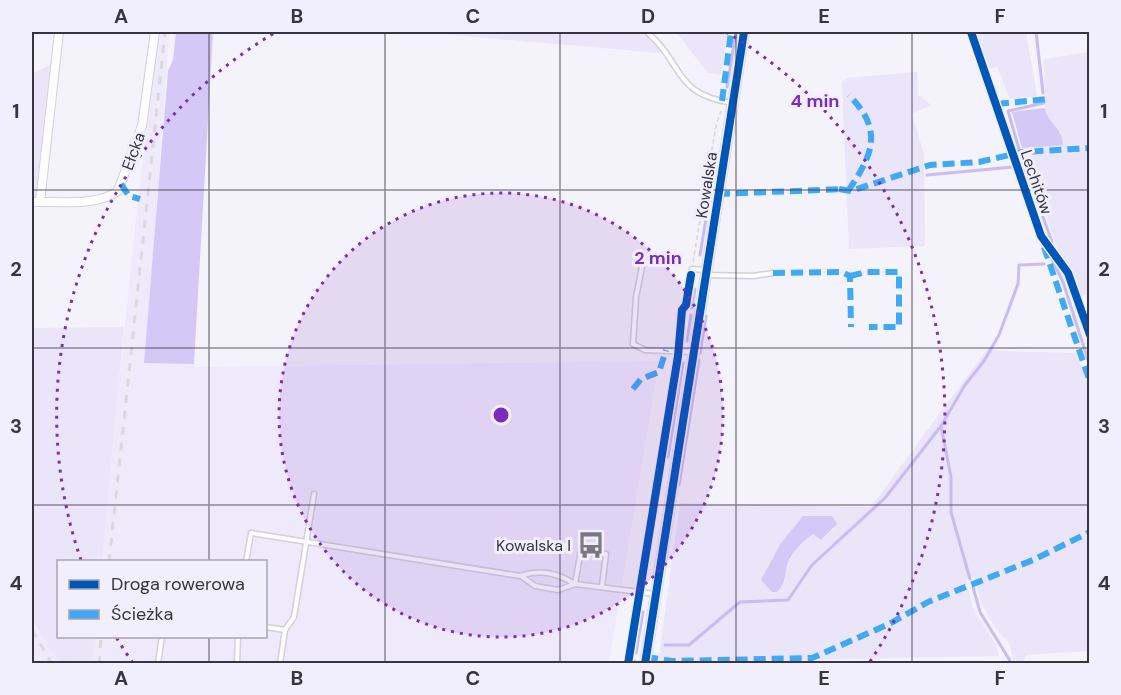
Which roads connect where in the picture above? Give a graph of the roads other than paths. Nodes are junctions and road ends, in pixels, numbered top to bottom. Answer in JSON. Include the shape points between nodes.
{"nodes":[{"id":1,"x":59,"y":32,"type":"edge"},
{"id":2,"x":155,"y":32,"type":"edge"},
{"id":3,"x":646,"y":32,"type":"edge"},
{"id":4,"x":744,"y":32,"type":"edge"},
{"id":5,"x":971,"y":32,"type":"edge"},
{"id":6,"x":727,"y":102,"type":"junction"},
{"id":7,"x":36,"y":202,"type":"edge"},
{"id":8,"x":642,"y":267,"type":"dead end"},
{"id":9,"x":692,"y":269,"type":"road end"},
{"id":10,"x":706,"y":273,"type":"junction"},
{"id":11,"x":773,"y":273,"type":"dead end"},
{"id":12,"x":1089,"y":335,"type":"edge"},
{"id":13,"x":693,"y":352,"type":"junction"},
{"id":14,"x":314,"y":494,"type":"dead end"},
{"id":15,"x":306,"y":542,"type":"junction"},
{"id":16,"x":246,"y":560,"type":"edge"},
{"id":17,"x":520,"y":576,"type":"junction"},
{"id":18,"x":575,"y":584,"type":"junction"},
{"id":19,"x":602,"y":586,"type":"junction"},
{"id":20,"x":656,"y":594,"type":"junction"},
{"id":21,"x":267,"y":627,"type":"edge"},
{"id":22,"x":285,"y":630,"type":"junction"},
{"id":23,"x":162,"y":638,"type":"edge"},
{"id":24,"x":238,"y":638,"type":"edge"},
{"id":25,"x":158,"y":663,"type":"edge"},
{"id":26,"x":237,"y":663,"type":"edge"},
{"id":27,"x":280,"y":663,"type":"edge"},
{"id":28,"x":645,"y":663,"type":"edge"}],
"edges":[{"from":1,"to":7,"type":"street","name":"Ełcka"},
{"from":2,"to":7,"type":"street","name":"Ełcka","via":[[142,126],[118,191],[96,200]]},
{"from":3,"to":6,"type":"lane","via":[[656,39],[697,94]]},
{"from":4,"to":6,"type":"street","name":"Kowalska"},
{"from":5,"to":12,"type":"street","name":"Lechitów","via":[[1041,236],[1068,273]]},
{"from":6,"to":10,"type":"street","name":"Kowalska"},
{"from":8,"to":13,"type":"lane","via":[[633,344],[645,350]]},
{"from":9,"to":10,"type":"lane"},
{"from":10,"to":11,"type":"lane"},
{"from":10,"to":13,"type":"street","name":"Kowalska"},
{"from":13,"to":20,"type":"street","name":"Kowalska"},
{"from":14,"to":15,"type":"lane"},
{"from":15,"to":16,"type":"lane","via":[[251,532]]},
{"from":15,"to":17,"type":"lane"},
{"from":15,"to":22,"type":"lane","via":[[294,617]]},
{"from":17,"to":18,"type":"lane","via":[[538,572],[561,575]]},
{"from":17,"to":18,"type":"lane","via":[[535,586],[558,590]]},
{"from":18,"to":19,"type":"lane"},
{"from":18,"to":19,"type":"lane","via":[[581,550],[606,554]]},
{"from":19,"to":20,"type":"lane"},
{"from":20,"to":28,"type":"street","name":"Kowalska"},
{"from":21,"to":22,"type":"lane"},
{"from":22,"to":27,"type":"lane"},
{"from":23,"to":25,"type":"lane"},
{"from":24,"to":26,"type":"lane"}]}
